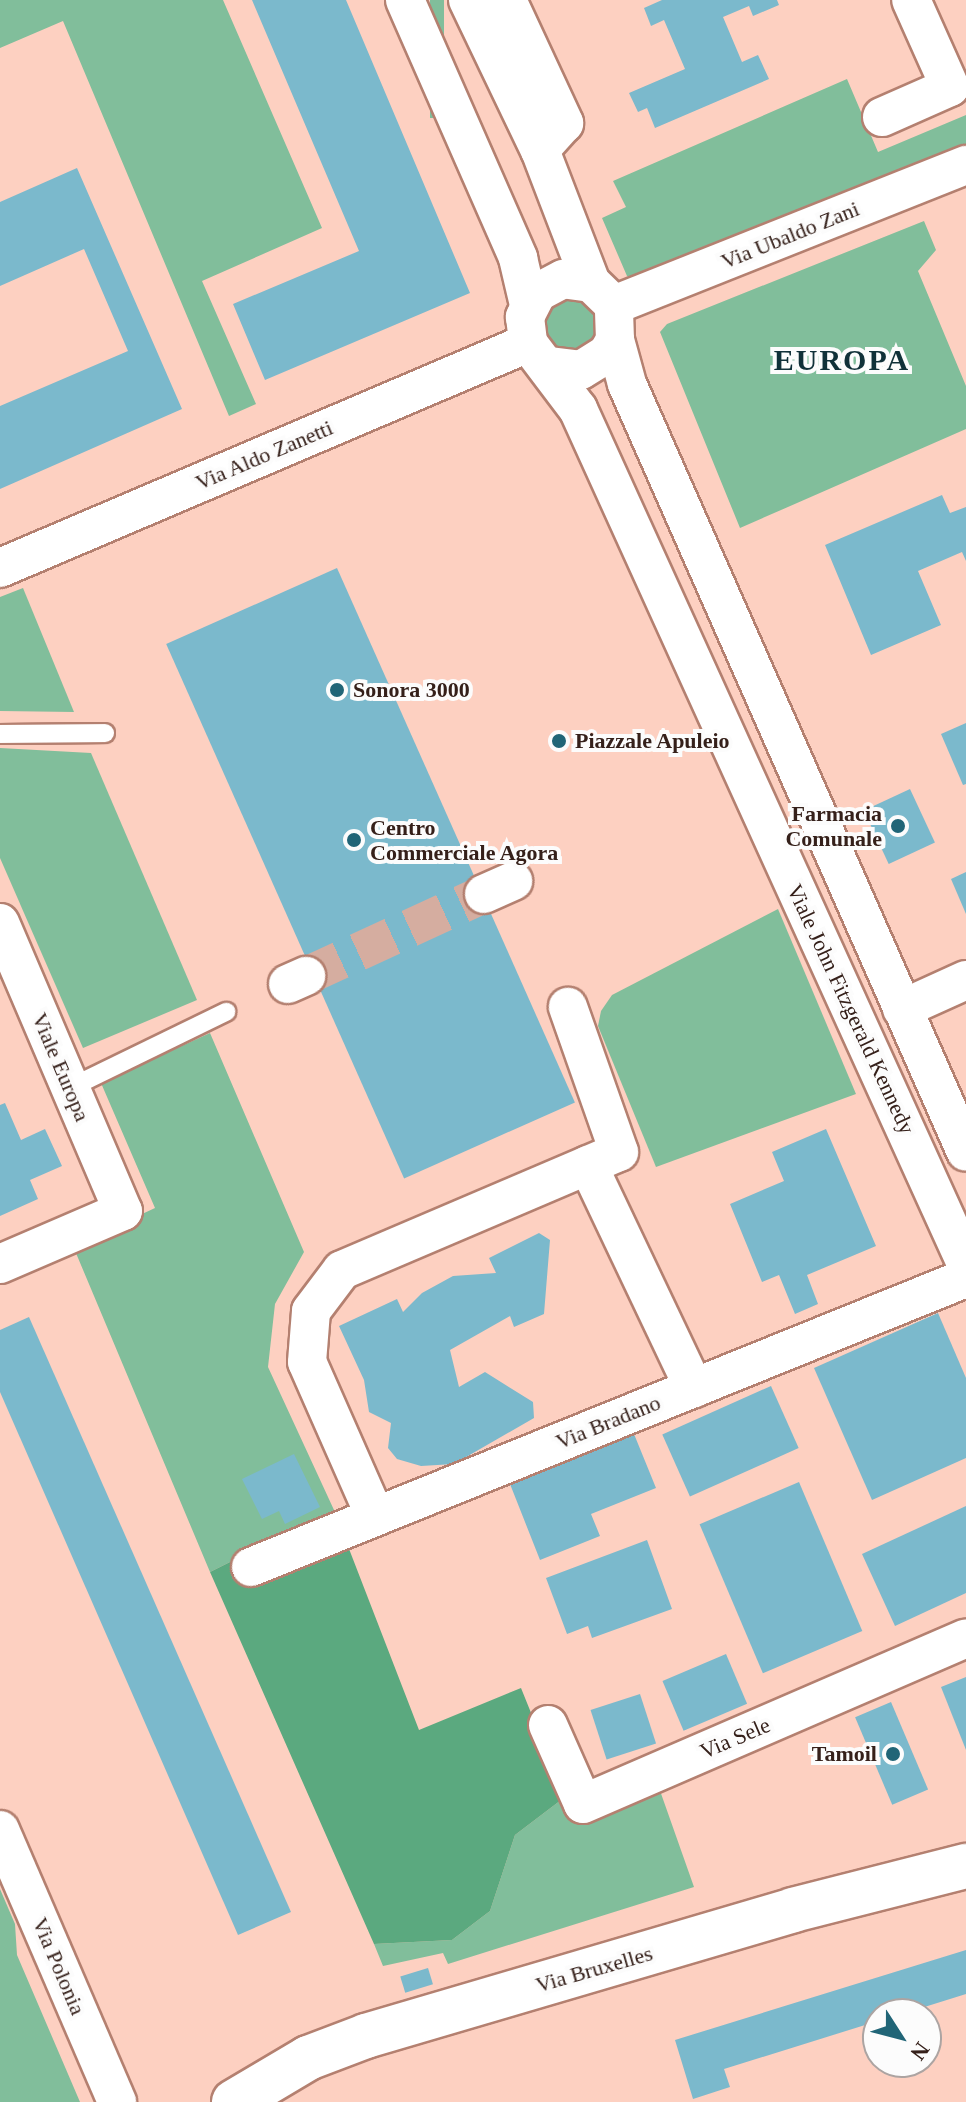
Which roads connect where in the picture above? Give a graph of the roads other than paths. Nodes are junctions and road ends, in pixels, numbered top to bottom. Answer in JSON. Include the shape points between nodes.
{"nodes":[{"id":1,"x":405,"y":0,"type":"edge"},
{"id":2,"x":468,"y":0,"type":"edge"},
{"id":3,"x":507,"y":0,"type":"edge"},
{"id":4,"x":911,"y":0,"type":"edge"},
{"id":5,"x":882,"y":117,"type":"dead end"},
{"id":6,"x":540,"y":150,"type":"junction"},
{"id":7,"x":966,"y":165,"type":"edge"},
{"id":8,"x":529,"y":305,"type":"junction"},
{"id":9,"x":607,"y":309,"type":"junction"},
{"id":10,"x":539,"y":354,"type":"junction"},
{"id":11,"x":0,"y":568,"type":"edge"},
{"id":12,"x":105,"y":733,"type":"dead end"},
{"id":13,"x":0,"y":734,"type":"edge"},
{"id":14,"x":0,"y":923,"type":"edge"},
{"id":15,"x":966,"y":980,"type":"edge"},
{"id":16,"x":568,"y":1007,"type":"dead end"},
{"id":17,"x":902,"y":1009,"type":"junction"},
{"id":18,"x":226,"y":1012,"type":"dead end"},
{"id":19,"x":70,"y":1088,"type":"junction"},
{"id":20,"x":966,"y":1152,"type":"edge"},
{"id":21,"x":588,"y":1165,"type":"junction"},
{"id":22,"x":966,"y":1263,"type":"edge"},
{"id":23,"x":0,"y":1264,"type":"edge"},
{"id":24,"x":966,"y":1278,"type":"edge"},
{"id":25,"x":694,"y":1388,"type":"junction"},
{"id":26,"x":375,"y":1516,"type":"junction"},
{"id":27,"x":251,"y":1567,"type":"dead end"},
{"id":28,"x":966,"y":1638,"type":"edge"},
{"id":29,"x":548,"y":1725,"type":"dead end"},
{"id":30,"x":0,"y":1830,"type":"edge"},
{"id":31,"x":966,"y":1866,"type":"edge"},
{"id":32,"x":117,"y":2102,"type":"edge"},
{"id":33,"x":234,"y":2102,"type":"edge"}],
"edges":[{"from":1,"to":8,"type":"street","via":[[518,258]]},
{"from":2,"to":6,"type":"street","name":"Viale John Fitzgerald Kennedy"},
{"from":3,"to":6,"type":"street","via":[[564,123]]},
{"from":4,"to":5,"type":"street","via":[[950,87]]},
{"from":6,"to":9,"type":"street","name":"Viale John Fitzgerald Kennedy"},
{"from":7,"to":9,"type":"street","name":"Via Ubaldo Zani"},
{"from":8,"to":9,"type":"street","via":[[549,284],[577,279]]},
{"from":8,"to":10,"type":"street"},
{"from":9,"to":10,"type":"street","via":[[607,354],[581,370]]},
{"from":9,"to":17,"type":"street","name":"Viale John Fitzgerald Kennedy","via":[[632,395]]},
{"from":10,"to":11,"type":"street","name":"Via Aldo Zanetti"},
{"from":10,"to":22,"type":"street","name":"Viale John Fitzgerald Kennedy","via":[[578,409]]},
{"from":12,"to":13,"type":"lane"},
{"from":14,"to":19,"type":"street","name":"Viale Europa"},
{"from":15,"to":17,"type":"street"},
{"from":16,"to":21,"type":"street","via":[[619,1152]]},
{"from":17,"to":20,"type":"street","name":"Viale John Fitzgerald Kennedy"},
{"from":18,"to":19,"type":"lane"},
{"from":19,"to":23,"type":"street","name":"Viale Europa","via":[[123,1211]]},
{"from":21,"to":25,"type":"street"},
{"from":21,"to":26,"type":"street","via":[[342,1270],[311,1311],[307,1362]]},
{"from":24,"to":25,"type":"street","name":"Via Bradano"},
{"from":25,"to":26,"type":"street","name":"Via Bradano"},
{"from":26,"to":27,"type":"street","name":"Via Bradano"},
{"from":28,"to":29,"type":"street","name":"Via Sele","via":[[583,1804]]},
{"from":30,"to":32,"type":"street","name":"Via Polonia"},
{"from":31,"to":33,"type":"street","name":"Via Bruxelles","via":[[793,1910],[366,2036],[308,2058]]}]}
